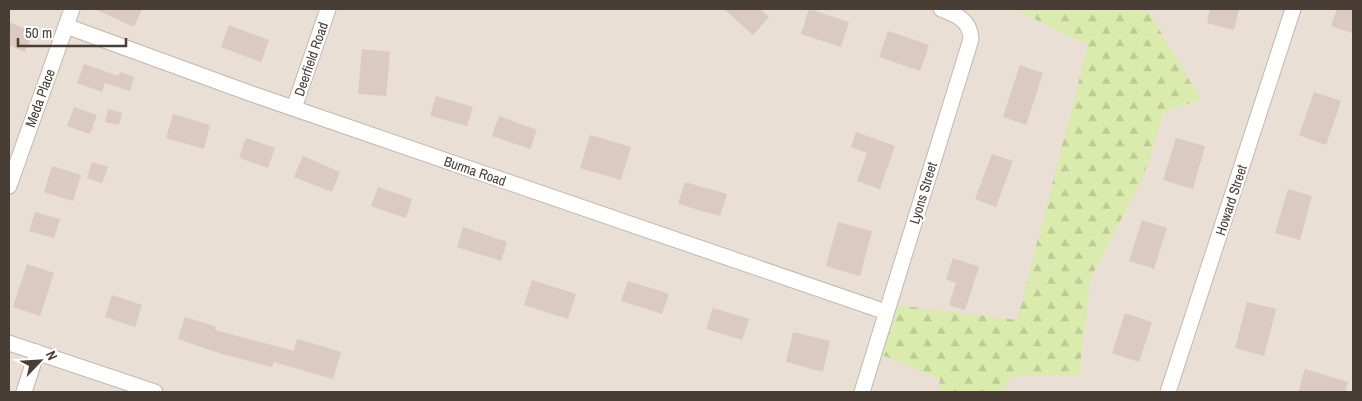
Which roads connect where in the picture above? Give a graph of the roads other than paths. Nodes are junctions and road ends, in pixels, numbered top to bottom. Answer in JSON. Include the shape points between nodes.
{"nodes":[{"id":1,"x":72,"y":9,"type":"edge"},
{"id":2,"x":328,"y":9,"type":"edge"},
{"id":3,"x":941,"y":9,"type":"edge"},
{"id":4,"x":1293,"y":9,"type":"edge"},
{"id":5,"x":66,"y":26,"type":"junction"},
{"id":6,"x":294,"y":108,"type":"junction"},
{"id":7,"x":13,"y":163,"type":"edge"},
{"id":8,"x":9,"y":186,"type":"edge"},
{"id":9,"x":886,"y":312,"type":"junction"},
{"id":10,"x":9,"y":343,"type":"edge"},
{"id":11,"x":37,"y":352,"type":"junction"},
{"id":12,"x":24,"y":392,"type":"edge"},
{"id":13,"x":155,"y":392,"type":"edge"},
{"id":14,"x":862,"y":392,"type":"edge"},
{"id":15,"x":1168,"y":392,"type":"edge"}],
"edges":[{"from":1,"to":5,"type":"street","name":"Meda Place"},
{"from":2,"to":6,"type":"street","name":"Deerfield Road"},
{"from":3,"to":9,"type":"street","name":"Lyons Street","via":[[967,23],[971,39]]},
{"from":4,"to":15,"type":"street","name":"Howard Street"},
{"from":5,"to":6,"type":"street","name":"Burma Road"},
{"from":5,"to":7,"type":"street","name":"Meda Place"},
{"from":6,"to":9,"type":"street","name":"Burma Road"},
{"from":7,"to":8,"type":"street","name":"Meda Place"},
{"from":9,"to":14,"type":"street","name":"Lyons Street"},
{"from":10,"to":11,"type":"street"},
{"from":11,"to":12,"type":"street"},
{"from":11,"to":13,"type":"street"}]}
